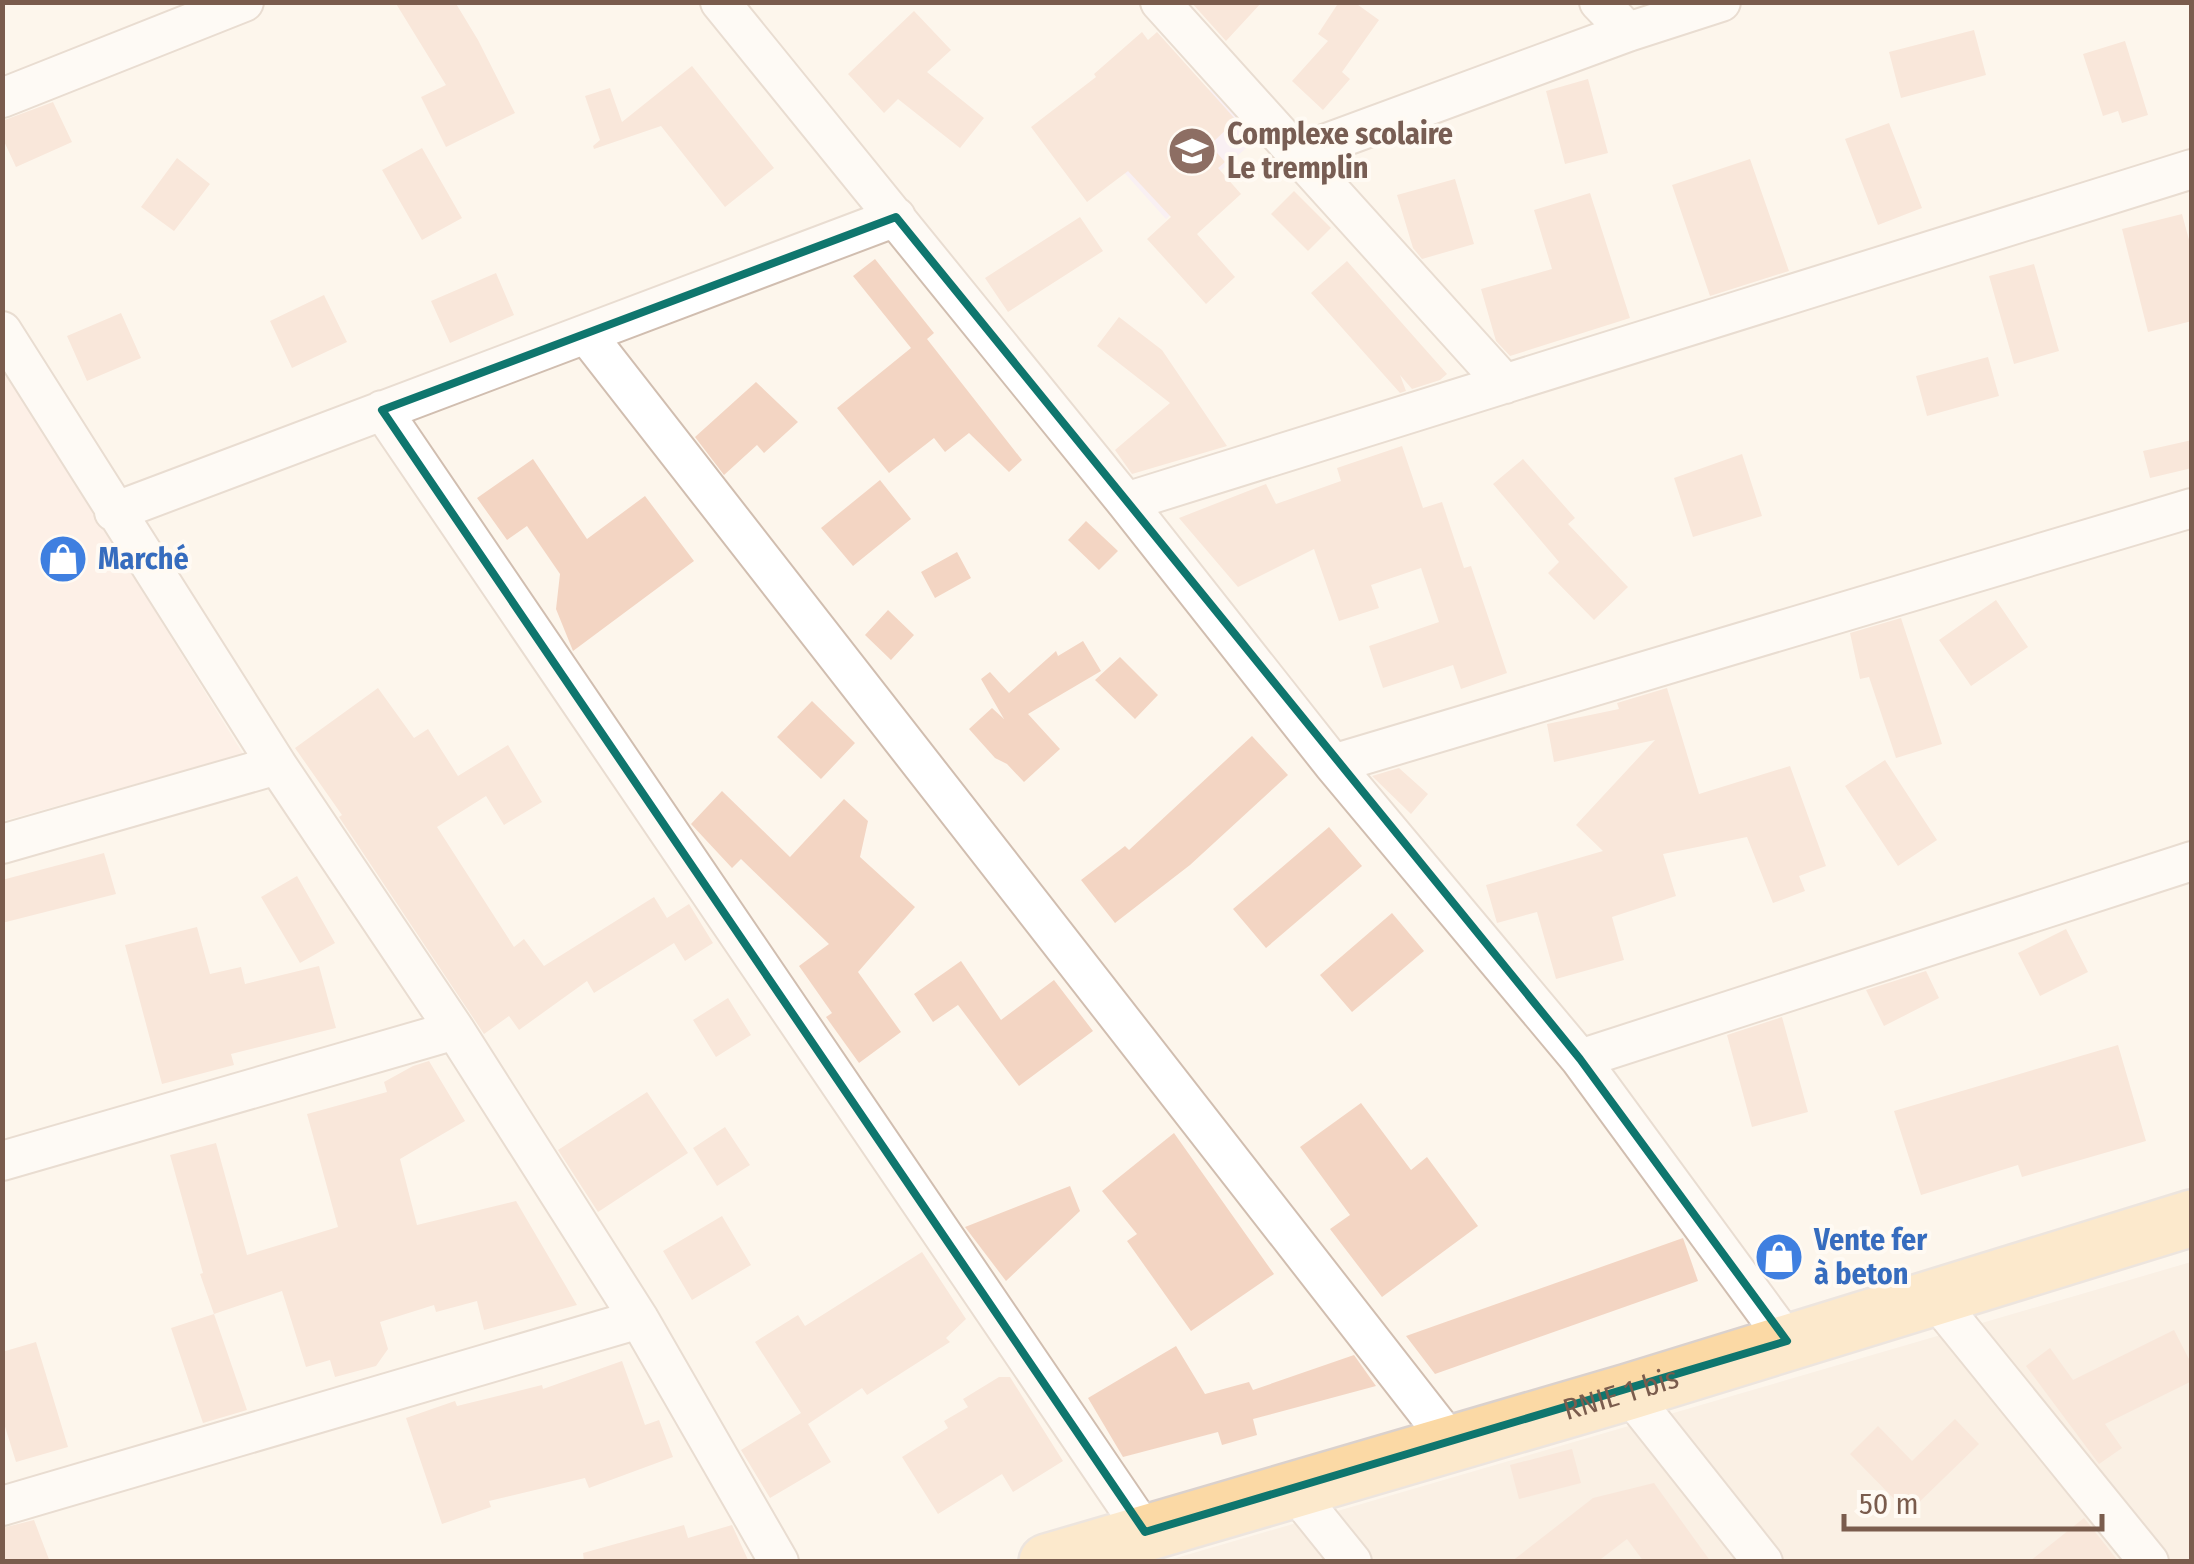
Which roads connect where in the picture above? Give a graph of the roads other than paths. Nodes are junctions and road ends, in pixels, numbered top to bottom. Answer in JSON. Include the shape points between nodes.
{"nodes":[{"id":1,"x":244,"y":2,"type":"edge"},
{"id":2,"x":720,"y":2,"type":"edge"},
{"id":3,"x":1160,"y":2,"type":"edge"},
{"id":4,"x":1599,"y":2,"type":"edge"},
{"id":5,"x":1721,"y":2,"type":"edge"},
{"id":6,"x":1628,"y":32,"type":"junction"},
{"id":7,"x":2,"y":98,"type":"edge"},
{"id":8,"x":1298,"y":154,"type":"junction"},
{"id":9,"x":2192,"y":169,"type":"edge"},
{"id":10,"x":896,"y":217,"type":"junction"},
{"id":11,"x":2,"y":331,"type":"edge"},
{"id":12,"x":586,"y":334,"type":"junction"},
{"id":13,"x":1505,"y":384,"type":"junction"},
{"id":14,"x":382,"y":410,"type":"junction"},
{"id":15,"x":1126,"y":502,"type":"junction"},
{"id":16,"x":2192,"y":508,"type":"edge"},
{"id":17,"x":114,"y":512,"type":"junction"},
{"id":18,"x":1333,"y":764,"type":"junction"},
{"id":19,"x":276,"y":765,"type":"junction"},
{"id":20,"x":2,"y":844,"type":"edge"},
{"id":21,"x":2192,"y":861,"type":"edge"},
{"id":22,"x":455,"y":1030,"type":"junction"},
{"id":23,"x":1580,"y":1059,"type":"junction"},
{"id":24,"x":2,"y":1161,"type":"edge"},
{"id":25,"x":2192,"y":1218,"type":"edge"},
{"id":26,"x":1934,"y":1297,"type":"junction"},
{"id":27,"x":639,"y":1319,"type":"junction"},
{"id":28,"x":1786,"y":1341,"type":"junction"},
{"id":29,"x":1628,"y":1392,"type":"junction"},
{"id":30,"x":1452,"y":1444,"type":"junction"},
{"id":31,"x":1294,"y":1490,"type":"junction"},
{"id":32,"x":2,"y":1506,"type":"edge"},
{"id":33,"x":1145,"y":1532,"type":"junction"},
{"id":34,"x":1049,"y":1561,"type":"edge"},
{"id":35,"x":779,"y":1562,"type":"edge"},
{"id":36,"x":1352,"y":1562,"type":"edge"},
{"id":37,"x":1763,"y":1562,"type":"edge"},
{"id":38,"x":2149,"y":1562,"type":"edge"}],
"edges":[{"from":1,"to":7,"type":"street"},
{"from":2,"to":10,"type":"street"},
{"from":3,"to":8,"type":"street"},
{"from":4,"to":6,"type":"street"},
{"from":5,"to":6,"type":"street"},
{"from":6,"to":8,"type":"street"},
{"from":8,"to":13,"type":"street"},
{"from":9,"to":13,"type":"street"},
{"from":10,"to":12,"type":"street"},
{"from":10,"to":15,"type":"street"},
{"from":11,"to":17,"type":"street"},
{"from":12,"to":14,"type":"street"},
{"from":12,"to":30,"type":"street"},
{"from":13,"to":15,"type":"street"},
{"from":14,"to":17,"type":"street"},
{"from":14,"to":33,"type":"street"},
{"from":15,"to":18,"type":"street"},
{"from":16,"to":18,"type":"street"},
{"from":17,"to":19,"type":"street"},
{"from":18,"to":23,"type":"street"},
{"from":19,"to":20,"type":"street"},
{"from":19,"to":22,"type":"street"},
{"from":21,"to":23,"type":"street"},
{"from":22,"to":24,"type":"street"},
{"from":22,"to":27,"type":"street"},
{"from":23,"to":28,"type":"street"},
{"from":25,"to":26,"type":"main road","name":"RNIE 1 bis"},
{"from":26,"to":28,"type":"main road","name":"RNIE 1 bis"},
{"from":26,"to":38,"type":"street"},
{"from":27,"to":32,"type":"street"},
{"from":27,"to":35,"type":"street"},
{"from":28,"to":29,"type":"main road","name":"RNIE 1 bis"},
{"from":29,"to":30,"type":"main road","name":"RNIE 1 bis"},
{"from":29,"to":37,"type":"street"},
{"from":30,"to":31,"type":"main road","name":"RNIE 1 bis"},
{"from":31,"to":33,"type":"main road","name":"RNIE 1 bis"},
{"from":31,"to":36,"type":"street"},
{"from":33,"to":34,"type":"main road","name":"RNIE 1 bis"}]}
